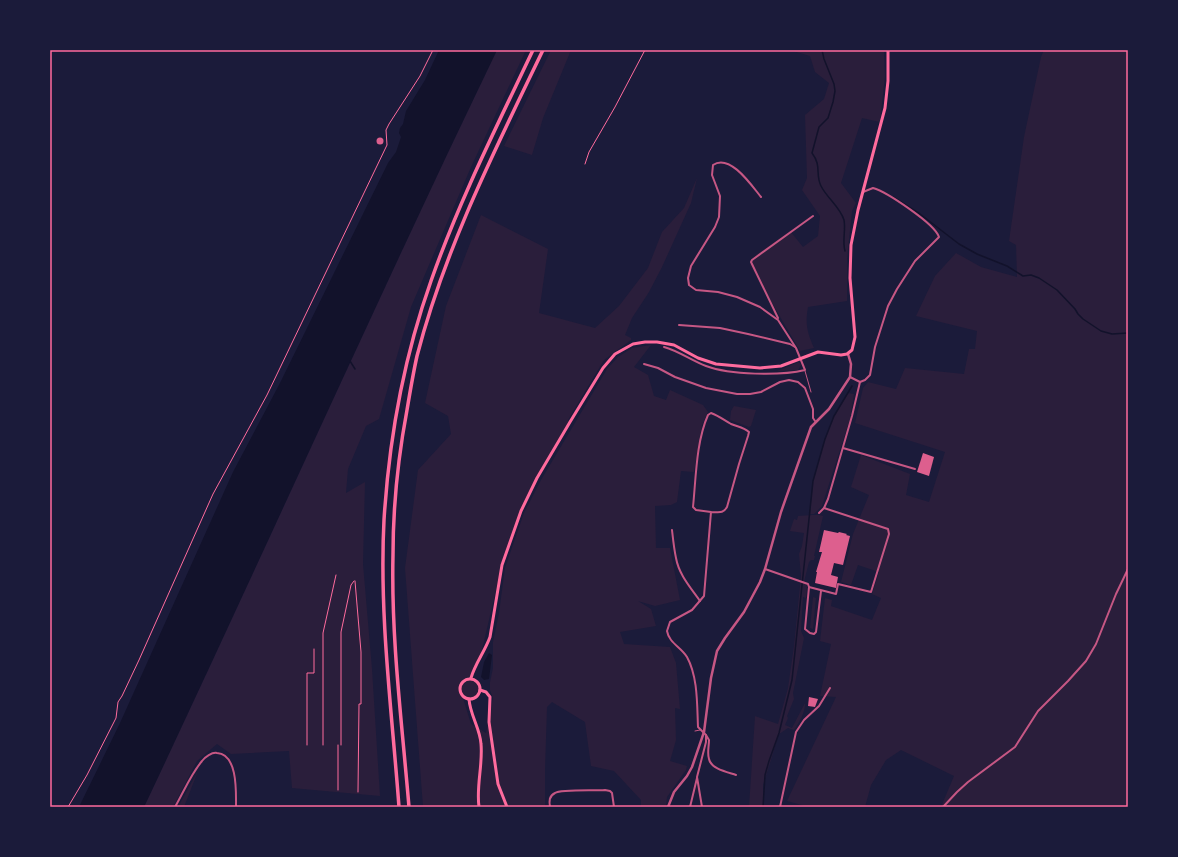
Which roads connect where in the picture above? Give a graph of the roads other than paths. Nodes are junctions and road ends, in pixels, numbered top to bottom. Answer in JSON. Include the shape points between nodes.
{"nodes":[{"id":1,"x":533,"y":50,"type":"edge"},
{"id":2,"x":543,"y":50,"type":"edge"},
{"id":3,"x":888,"y":50,"type":"edge"},
{"id":4,"x":863,"y":192,"type":"junction"},
{"id":5,"x":761,"y":197,"type":"dead end"},
{"id":6,"x":813,"y":216,"type":"dead end"},
{"id":7,"x":778,"y":320,"type":"junction"},
{"id":8,"x":679,"y":325,"type":"dead end"},
{"id":9,"x":664,"y":347,"type":"dead end"},
{"id":10,"x":796,"y":348,"type":"junction"},
{"id":11,"x":848,"y":354,"type":"junction"},
{"id":12,"x":800,"y":358,"type":"junction"},
{"id":13,"x":644,"y":364,"type":"dead end"},
{"id":14,"x":805,"y":370,"type":"junction"},
{"id":15,"x":850,"y":376,"type":"junction"},
{"id":16,"x":860,"y":382,"type":"junction"},
{"id":17,"x":811,"y":392,"type":"dead end"},
{"id":18,"x":815,"y":421,"type":"junction"},
{"id":19,"x":843,"y":448,"type":"junction"},
{"id":20,"x":915,"y":469,"type":"dead end"},
{"id":21,"x":824,"y":508,"type":"junction"},
{"id":22,"x":711,"y":512,"type":"junction"},
{"id":23,"x":819,"y":513,"type":"dead end"},
{"id":24,"x":672,"y":530,"type":"dead end"},
{"id":25,"x":765,"y":569,"type":"junction"},
{"id":26,"x":1128,"y":569,"type":"edge"},
{"id":27,"x":809,"y":587,"type":"junction"},
{"id":28,"x":821,"y":590,"type":"junction"},
{"id":29,"x":700,"y":601,"type":"junction"},
{"id":30,"x":470,"y":678,"type":"junction"},
{"id":31,"x":830,"y":688,"type":"dead end"},
{"id":32,"x":480,"y":690,"type":"junction"},
{"id":33,"x":469,"y":699,"type":"junction"},
{"id":34,"x":700,"y":730,"type":"junction"},
{"id":35,"x":695,"y":731,"type":"dead end"},
{"id":36,"x":704,"y":732,"type":"junction"},
{"id":37,"x":706,"y":735,"type":"junction"},
{"id":38,"x":736,"y":775,"type":"dead end"},
{"id":39,"x":697,"y":777,"type":"junction"},
{"id":40,"x":176,"y":807,"type":"edge"},
{"id":41,"x":236,"y":807,"type":"edge"},
{"id":42,"x":399,"y":807,"type":"edge"},
{"id":43,"x":409,"y":807,"type":"edge"},
{"id":44,"x":479,"y":807,"type":"edge"},
{"id":45,"x":507,"y":807,"type":"edge"},
{"id":46,"x":550,"y":807,"type":"edge"},
{"id":47,"x":614,"y":807,"type":"edge"},
{"id":48,"x":668,"y":807,"type":"edge"},
{"id":49,"x":690,"y":807,"type":"edge"},
{"id":50,"x":702,"y":807,"type":"edge"},
{"id":51,"x":780,"y":807,"type":"edge"},
{"id":52,"x":943,"y":807,"type":"edge"}],
"edges":[{"from":1,"to":42,"type":"highway","via":[[458,211],[431,281],[406,366],[392,442],[384,520],[384,593]]},
{"from":2,"to":43,"type":"highway","via":[[474,196],[439,284],[417,357],[400,446],[393,543],[394,623]]},
{"from":3,"to":4,"type":"main road","via":[[885,108]]},
{"from":4,"to":11,"type":"main road","via":[[851,245],[850,278],[855,337],[854,346]]},
{"from":4,"to":16,"type":"street","via":[[874,188],[888,194],[928,223],[939,236],[916,261],[897,289],[885,314],[870,375]]},
{"from":5,"to":7,"type":"street","via":[[731,165],[715,164],[712,176],[720,196],[719,218],[691,266],[688,278],[689,285],[696,290],[737,297],[760,307]]},
{"from":6,"to":7,"type":"street","via":[[751,262]]},
{"from":7,"to":10,"type":"street"},
{"from":8,"to":10,"type":"street","via":[[720,328],[790,344]]},
{"from":9,"to":14,"type":"street","via":[[718,370],[786,373]]},
{"from":10,"to":12,"type":"street"},
{"from":11,"to":12,"type":"main road","via":[[818,352]]},
{"from":11,"to":15,"type":"street","via":[[852,364]]},
{"from":12,"to":14,"type":"street"},
{"from":12,"to":30,"type":"main road","via":[[769,368],[726,366],[708,362],[670,344],[650,341],[633,344],[612,357],[602,368],[570,422],[521,511],[502,565],[490,637]]},
{"from":13,"to":18,"type":"street","via":[[706,388],[738,394],[762,392],[789,380],[798,382],[805,388]]},
{"from":14,"to":17,"type":"lane"},
{"from":15,"to":16,"type":"street"},
{"from":15,"to":18,"type":"street","via":[[829,409]]},
{"from":16,"to":19,"type":"street"},
{"from":18,"to":25,"type":"street","via":[[810,427],[781,512]]},
{"from":19,"to":20,"type":"street"},
{"from":19,"to":21,"type":"street"},
{"from":21,"to":23,"type":"street"},
{"from":21,"to":28,"type":"street","via":[[888,530],[889,534],[870,592],[838,584],[836,594]]},
{"from":22,"to":22,"type":"street","via":[[696,510],[693,507],[705,420],[711,413],[748,432],[727,507],[722,512]]},
{"from":22,"to":29,"type":"street","via":[[704,593]]},
{"from":24,"to":29,"type":"street","via":[[680,570]]},
{"from":25,"to":27,"type":"street","via":[[808,584]]},
{"from":25,"to":36,"type":"street","via":[[749,604],[717,651]]},
{"from":26,"to":52,"type":"street","via":[[1096,644],[1086,661],[1038,711],[1015,747],[968,782]]},
{"from":27,"to":28,"type":"street"},
{"from":27,"to":28,"type":"street","via":[[805,629],[814,634]]},
{"from":29,"to":34,"type":"street","via":[[690,612],[670,622],[667,631],[670,639],[687,656],[692,668],[698,706],[697,726]]},
{"from":30,"to":32,"type":"main road","via":[[478,682]]},
{"from":30,"to":33,"type":"main road","via":[[463,681],[460,687],[463,697]]},
{"from":31,"to":51,"type":"street","via":[[819,706],[796,732]]},
{"from":32,"to":33,"type":"main road","via":[[477,696]]},
{"from":32,"to":45,"type":"main road","via":[[490,697],[489,722],[498,784]]},
{"from":33,"to":44,"type":"main road","via":[[470,711],[481,744]]},
{"from":34,"to":35,"type":"lane"},
{"from":34,"to":36,"type":"street"},
{"from":36,"to":37,"type":"street"},
{"from":36,"to":48,"type":"street","via":[[692,767],[674,792]]},
{"from":37,"to":38,"type":"street","via":[[710,740],[710,763]]},
{"from":37,"to":39,"type":"street"},
{"from":39,"to":49,"type":"street"},
{"from":39,"to":50,"type":"street"},
{"from":40,"to":41,"type":"street","via":[[202,760],[213,753],[223,754],[231,765],[235,779]]},
{"from":46,"to":47,"type":"street","via":[[551,797],[558,792],[605,790],[612,792]]}]}
